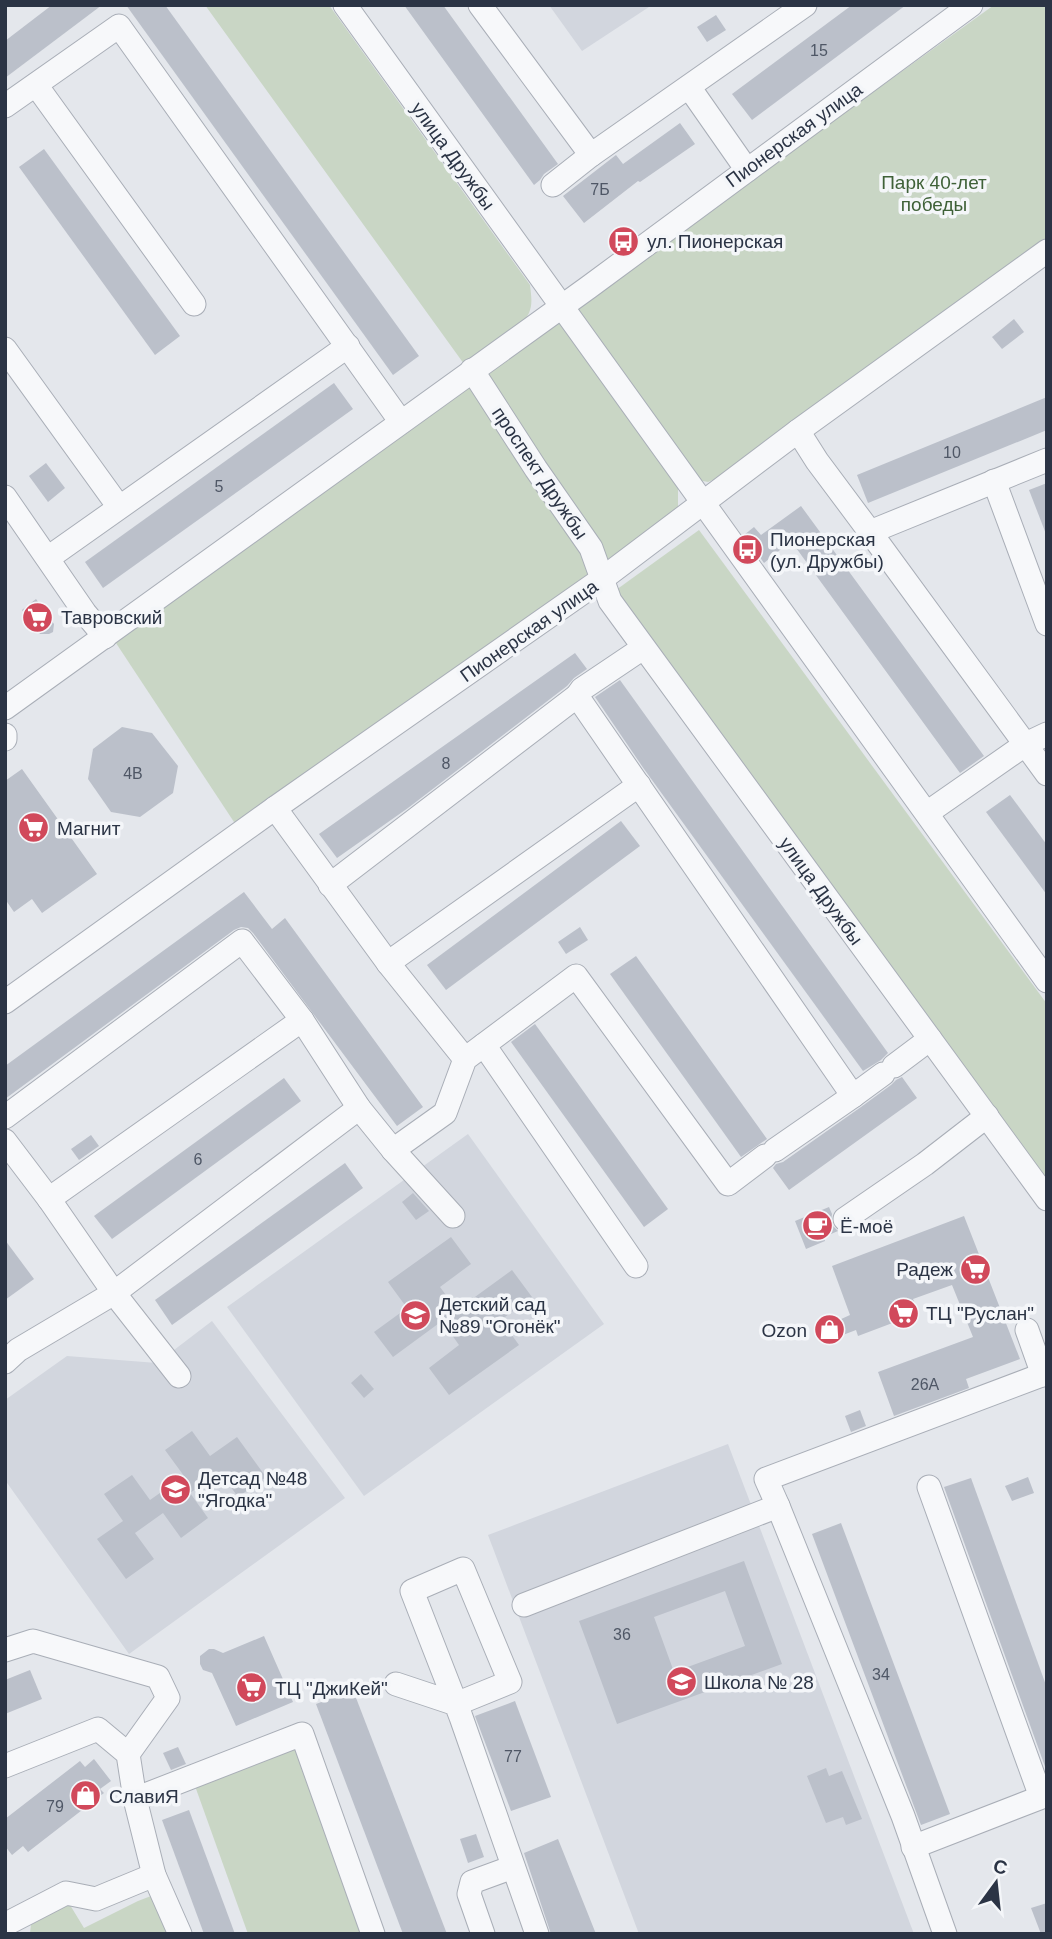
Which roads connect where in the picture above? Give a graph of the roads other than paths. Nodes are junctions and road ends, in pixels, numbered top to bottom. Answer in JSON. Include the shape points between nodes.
{"nodes":[{"id":1,"x":345,"y":5,"type":"edge"},
{"id":2,"x":480,"y":5,"type":"edge"},
{"id":3,"x":805,"y":5,"type":"edge"},
{"id":4,"x":971,"y":5,"type":"edge"},
{"id":5,"x":36,"y":85,"type":"junction"},
{"id":6,"x":689,"y":87,"type":"junction"},
{"id":7,"x":5,"y":106,"type":"edge"},
{"id":8,"x":592,"y":155,"type":"junction"},
{"id":9,"x":747,"y":170,"type":"junction"},
{"id":10,"x":553,"y":185,"type":"dead end"},
{"id":11,"x":1047,"y":251,"type":"edge"},
{"id":12,"x":194,"y":304,"type":"dead end"},
{"id":13,"x":562,"y":306,"type":"junction"},
{"id":14,"x":348,"y":346,"type":"junction"},
{"id":15,"x":5,"y":349,"type":"edge"},
{"id":16,"x":471,"y":370,"type":"junction"},
{"id":17,"x":401,"y":422,"type":"junction"},
{"id":18,"x":798,"y":431,"type":"junction"},
{"id":19,"x":1047,"y":460,"type":"edge"},
{"id":20,"x":994,"y":481,"type":"junction"},
{"id":21,"x":5,"y":497,"type":"edge"},
{"id":22,"x":703,"y":503,"type":"junction"},
{"id":23,"x":119,"y":507,"type":"junction"},
{"id":24,"x":870,"y":532,"type":"junction"},
{"id":25,"x":48,"y":558,"type":"junction"},
{"id":26,"x":603,"y":579,"type":"junction"},
{"id":27,"x":1047,"y":624,"type":"edge"},
{"id":28,"x":105,"y":637,"type":"junction"},
{"id":29,"x":643,"y":648,"type":"junction"},
{"id":30,"x":577,"y":696,"type":"junction"},
{"id":31,"x":5,"y":708,"type":"edge"},
{"id":32,"x":1047,"y":734,"type":"edge"},
{"id":33,"x":1026,"y":744,"type":"junction"},
{"id":34,"x":1047,"y":774,"type":"edge"},
{"id":35,"x":639,"y":785,"type":"junction"},
{"id":36,"x":275,"y":808,"type":"junction"},
{"id":37,"x":927,"y":813,"type":"junction"},
{"id":38,"x":330,"y":885,"type":"junction"},
{"id":39,"x":388,"y":963,"type":"junction"},
{"id":40,"x":1047,"y":981,"type":"edge"},
{"id":41,"x":5,"y":1002,"type":"edge"},
{"id":42,"x":302,"y":1020,"type":"junction"},
{"id":43,"x":930,"y":1040,"type":"junction"},
{"id":44,"x":484,"y":1045,"type":"junction"},
{"id":45,"x":465,"y":1059,"type":"junction"},
{"id":46,"x":853,"y":1096,"type":"junction"},
{"id":47,"x":359,"y":1108,"type":"junction"},
{"id":48,"x":988,"y":1116,"type":"junction"},
{"id":49,"x":5,"y":1118,"type":"edge"},
{"id":50,"x":5,"y":1141,"type":"edge"},
{"id":51,"x":393,"y":1150,"type":"junction"},
{"id":52,"x":49,"y":1199,"type":"junction"},
{"id":53,"x":1047,"y":1199,"type":"edge"},
{"id":54,"x":453,"y":1216,"type":"dead end"},
{"id":55,"x":845,"y":1219,"type":"dead end"},
{"id":56,"x":636,"y":1266,"type":"dead end"},
{"id":57,"x":114,"y":1293,"type":"junction"},
{"id":58,"x":1027,"y":1330,"type":"dead end"},
{"id":59,"x":9,"y":1348,"type":"edge"},
{"id":60,"x":1045,"y":1374,"type":"edge"},
{"id":61,"x":179,"y":1376,"type":"dead end"},
{"id":62,"x":929,"y":1487,"type":"dead end"},
{"id":63,"x":778,"y":1506,"type":"junction"},
{"id":64,"x":524,"y":1605,"type":"dead end"},
{"id":65,"x":5,"y":1650,"type":"edge"},
{"id":66,"x":396,"y":1684,"type":"dead end"},
{"id":67,"x":456,"y":1704,"type":"junction"},
{"id":68,"x":128,"y":1754,"type":"junction"},
{"id":69,"x":5,"y":1766,"type":"edge"},
{"id":70,"x":1044,"y":1796,"type":"edge"},
{"id":71,"x":135,"y":1799,"type":"junction"},
{"id":72,"x":913,"y":1847,"type":"junction"},
{"id":73,"x":513,"y":1867,"type":"junction"},
{"id":74,"x":154,"y":1875,"type":"junction"},
{"id":75,"x":11,"y":1924,"type":"edge"},
{"id":76,"x":180,"y":1934,"type":"edge"},
{"id":77,"x":373,"y":1934,"type":"edge"},
{"id":78,"x":483,"y":1934,"type":"edge"},
{"id":79,"x":537,"y":1934,"type":"edge"},
{"id":80,"x":946,"y":1934,"type":"edge"}],
"edges":[{"from":1,"to":13,"type":"street","name":"улица Дружбы"},
{"from":2,"to":8,"type":"street"},
{"from":3,"to":6,"type":"street"},
{"from":4,"to":9,"type":"street","name":"Пионерская улица"},
{"from":5,"to":7,"type":"street"},
{"from":5,"to":12,"type":"street"},
{"from":5,"to":14,"type":"street","via":[[119,26]]},
{"from":6,"to":8,"type":"street"},
{"from":6,"to":9,"type":"street"},
{"from":8,"to":10,"type":"street"},
{"from":9,"to":13,"type":"street","name":"Пионерская улица"},
{"from":11,"to":18,"type":"street","name":"Пионерская улица"},
{"from":13,"to":16,"type":"street","name":"Пионерская улица"},
{"from":13,"to":22,"type":"street"},
{"from":14,"to":17,"type":"street"},
{"from":14,"to":23,"type":"street"},
{"from":15,"to":23,"type":"street"},
{"from":16,"to":17,"type":"street","name":"Пионерская улица"},
{"from":16,"to":26,"type":"street","name":"проспект Дружбы","via":[[591,548]]},
{"from":17,"to":28,"type":"street","name":"Пионерская улица"},
{"from":18,"to":22,"type":"street","name":"Пионерская улица"},
{"from":18,"to":24,"type":"street"},
{"from":19,"to":20,"type":"street"},
{"from":20,"to":24,"type":"street"},
{"from":20,"to":27,"type":"street"},
{"from":21,"to":25,"type":"street"},
{"from":22,"to":26,"type":"street","name":"Пионерская улица"},
{"from":22,"to":37,"type":"street"},
{"from":23,"to":25,"type":"street"},
{"from":24,"to":33,"type":"street"},
{"from":25,"to":28,"type":"street"},
{"from":26,"to":29,"type":"street","name":"улица Дружбы","via":[[610,601]]},
{"from":26,"to":36,"type":"street","name":"Пионерская улица"},
{"from":28,"to":31,"type":"street","name":"Пионерская улица"},
{"from":29,"to":30,"type":"street"},
{"from":29,"to":43,"type":"street","name":"улица Дружбы"},
{"from":30,"to":35,"type":"street"},
{"from":30,"to":38,"type":"street"},
{"from":32,"to":33,"type":"street"},
{"from":33,"to":34,"type":"street"},
{"from":33,"to":37,"type":"street"},
{"from":35,"to":39,"type":"street"},
{"from":35,"to":46,"type":"street"},
{"from":36,"to":38,"type":"street"},
{"from":36,"to":41,"type":"street","name":"Пионерская улица"},
{"from":37,"to":40,"type":"street"},
{"from":38,"to":39,"type":"street"},
{"from":39,"to":45,"type":"street"},
{"from":42,"to":47,"type":"street"},
{"from":42,"to":49,"type":"street","via":[[242,942]]},
{"from":42,"to":52,"type":"street"},
{"from":43,"to":46,"type":"street"},
{"from":43,"to":48,"type":"street","name":"улица Дружбы"},
{"from":44,"to":45,"type":"street"},
{"from":44,"to":46,"type":"street","via":[[576,976],[728,1184]]},
{"from":44,"to":56,"type":"street"},
{"from":45,"to":51,"type":"street","via":[[445,1113]]},
{"from":47,"to":51,"type":"street"},
{"from":47,"to":57,"type":"street"},
{"from":48,"to":53,"type":"street","name":"улица Дружбы"},
{"from":48,"to":55,"type":"street"},
{"from":50,"to":52,"type":"street"},
{"from":51,"to":54,"type":"street"},
{"from":52,"to":57,"type":"street"},
{"from":57,"to":59,"type":"street"},
{"from":57,"to":61,"type":"street"},
{"from":58,"to":60,"type":"street"},
{"from":60,"to":63,"type":"street","via":[[766,1479]]},
{"from":62,"to":70,"type":"street"},
{"from":63,"to":64,"type":"street"},
{"from":63,"to":72,"type":"street"},
{"from":65,"to":68,"type":"street","via":[[33,1641],[159,1677],[168,1698]]},
{"from":66,"to":67,"type":"street"},
{"from":67,"to":67,"type":"street","via":[[510,1682],[463,1569],[412,1591]]},
{"from":67,"to":73,"type":"street"},
{"from":68,"to":69,"type":"street","via":[[98,1729]]},
{"from":68,"to":71,"type":"street"},
{"from":70,"to":72,"type":"street"},
{"from":71,"to":74,"type":"street"},
{"from":71,"to":77,"type":"street","via":[[302,1734]]},
{"from":72,"to":80,"type":"street"},
{"from":73,"to":78,"type":"street","via":[[472,1882],[469,1894]]},
{"from":73,"to":79,"type":"street"},
{"from":74,"to":75,"type":"street","via":[[96,1899],[66,1893]]},
{"from":74,"to":76,"type":"street"}]}
